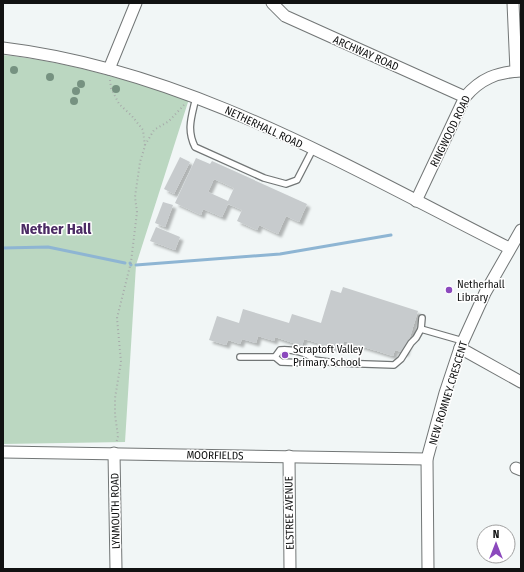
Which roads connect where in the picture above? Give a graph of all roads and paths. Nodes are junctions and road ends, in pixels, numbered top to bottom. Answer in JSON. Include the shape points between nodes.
{"nodes":[{"id":1,"x":136,"y":3,"type":"edge"},
{"id":2,"x":272,"y":3,"type":"edge"},
{"id":3,"x":513,"y":3,"type":"edge"},
{"id":4,"x":3,"y":48,"type":"edge"},
{"id":5,"x":110,"y":69,"type":"junction"},
{"id":6,"x":518,"y":71,"type":"edge"},
{"id":7,"x":191,"y":95,"type":"junction"},
{"id":8,"x":465,"y":97,"type":"junction"},
{"id":9,"x":145,"y":146,"type":"junction"},
{"id":10,"x":313,"y":149,"type":"junction"},
{"id":11,"x":416,"y":201,"type":"junction"},
{"id":12,"x":521,"y":230,"type":"edge"},
{"id":13,"x":510,"y":248,"type":"junction"},
{"id":14,"x":422,"y":318,"type":"dead end"},
{"id":15,"x":422,"y":329,"type":"junction"},
{"id":16,"x":462,"y":345,"type":"junction"},
{"id":17,"x":275,"y":356,"type":"junction"},
{"id":18,"x":240,"y":357,"type":"dead end"},
{"id":19,"x":314,"y":360,"type":"junction"},
{"id":20,"x":521,"y":382,"type":"edge"},
{"id":21,"x":3,"y":452,"type":"edge"},
{"id":22,"x":114,"y":453,"type":"junction"},
{"id":23,"x":289,"y":456,"type":"junction"},
{"id":24,"x":427,"y":459,"type":"junction"},
{"id":25,"x":116,"y":569,"type":"edge"},
{"id":26,"x":290,"y":569,"type":"edge"},
{"id":27,"x":428,"y":569,"type":"edge"}],
"edges":[{"from":1,"to":5,"type":"street"},
{"from":2,"to":8,"type":"street","name":"ARCHWAY ROAD","via":[[285,16]]},
{"from":3,"to":6,"type":"street"},
{"from":4,"to":5,"type":"street","name":"NETHERHALL ROAD"},
{"from":5,"to":7,"type":"street","name":"NETHERHALL ROAD"},
{"from":5,"to":9,"type":"path","via":[[111,88],[119,104],[143,130]]},
{"from":6,"to":8,"type":"street","name":"RINGWOOD ROAD","via":[[500,73],[484,79]]},
{"from":7,"to":9,"type":"path","via":[[188,95],[183,107],[169,121],[154,130]]},
{"from":7,"to":10,"type":"street","name":"NETHERHALL ROAD"},
{"from":7,"to":10,"type":"lane","via":[[190,136],[195,147],[264,178],[286,184],[297,180]]},
{"from":8,"to":11,"type":"street","name":"RINGWOOD ROAD"},
{"from":9,"to":22,"type":"path","via":[[135,197],[137,212],[131,262],[117,318],[121,362],[115,398],[118,436]]},
{"from":10,"to":11,"type":"street","name":"NETHERHALL ROAD"},
{"from":11,"to":13,"type":"street","name":"NETHERHALL ROAD"},
{"from":12,"to":13,"type":"street","name":"NEW ROMNEY CRESCENT"},
{"from":13,"to":16,"type":"street","name":"NEW ROMNEY CRESCENT","via":[[485,293]]},
{"from":14,"to":15,"type":"lane"},
{"from":15,"to":16,"type":"lane"},
{"from":15,"to":19,"type":"lane","via":[[402,360],[394,365]]},
{"from":16,"to":20,"type":"street"},
{"from":16,"to":24,"type":"street","name":"NEW ROMNEY CRESCENT"},
{"from":17,"to":18,"type":"lane"},
{"from":17,"to":19,"type":"lane","via":[[282,362],[309,363]]},
{"from":17,"to":19,"type":"lane","via":[[280,350],[290,349],[311,356]]},
{"from":21,"to":22,"type":"street","name":"MOORFIELDS"},
{"from":22,"to":23,"type":"street","name":"MOORFIELDS"},
{"from":22,"to":25,"type":"street","name":"LYNMOUTH ROAD"},
{"from":23,"to":24,"type":"street","name":"MOORFIELDS"},
{"from":23,"to":26,"type":"street","name":"ELSTREE AVENUE"},
{"from":24,"to":27,"type":"street","name":"NEW ROMNEY CRESCENT"}]}
